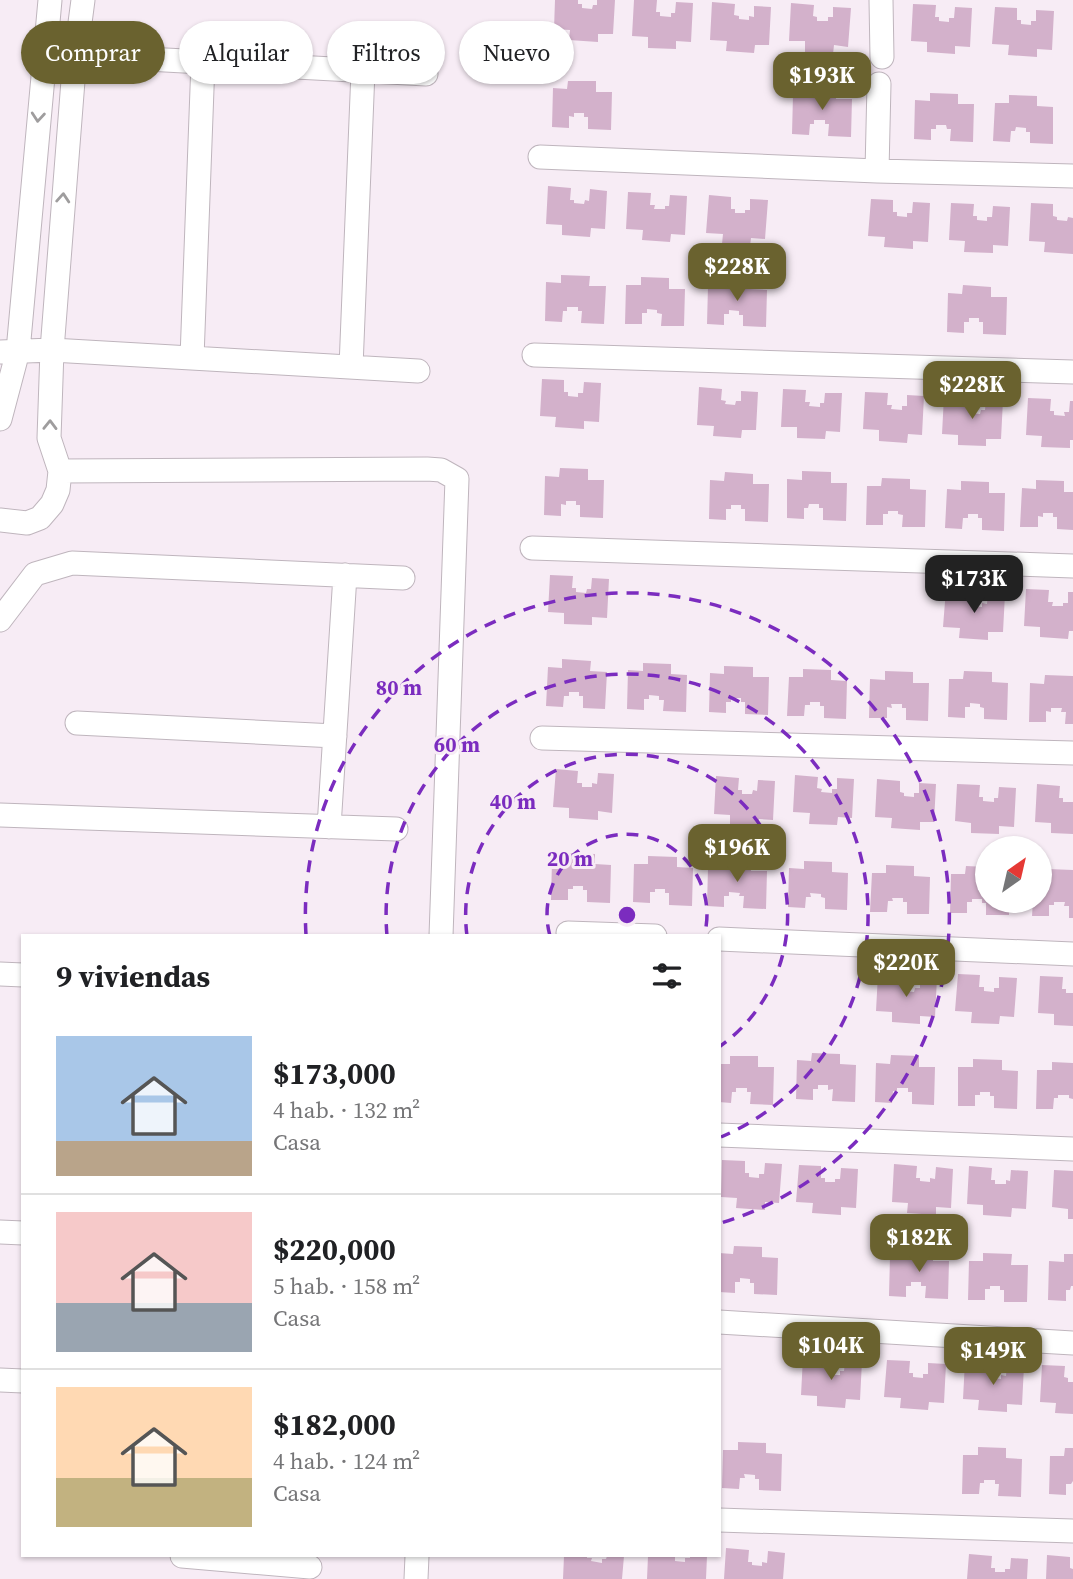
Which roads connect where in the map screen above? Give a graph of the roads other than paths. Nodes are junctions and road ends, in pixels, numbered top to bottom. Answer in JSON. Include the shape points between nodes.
{"nodes":[{"id":1,"x":50,"y":0,"type":"edge"},
{"id":2,"x":83,"y":0,"type":"edge"},
{"id":3,"x":881,"y":0,"type":"edge"},
{"id":4,"x":882,"y":57,"type":"dead end"},
{"id":5,"x":202,"y":84,"type":"edge"},
{"id":6,"x":362,"y":84,"type":"edge"},
{"id":7,"x":879,"y":84,"type":"dead end"},
{"id":8,"x":540,"y":158,"type":"dead end"},
{"id":9,"x":877,"y":171,"type":"junction"},
{"id":10,"x":1073,"y":176,"type":"edge"},
{"id":11,"x":51,"y":350,"type":"junction"},
{"id":12,"x":9,"y":352,"type":"edge"},
{"id":13,"x":534,"y":355,"type":"dead end"},
{"id":14,"x":192,"y":358,"type":"junction"},
{"id":15,"x":351,"y":367,"type":"junction"},
{"id":16,"x":418,"y":371,"type":"dead end"},
{"id":17,"x":1073,"y":372,"type":"edge"},
{"id":18,"x":0,"y":419,"type":"edge"},
{"id":19,"x":60,"y":471,"type":"junction"},
{"id":20,"x":0,"y":520,"type":"edge"},
{"id":21,"x":532,"y":548,"type":"dead end"},
{"id":22,"x":1073,"y":566,"type":"edge"},
{"id":23,"x":345,"y":575,"type":"junction"},
{"id":24,"x":403,"y":578,"type":"dead end"},
{"id":25,"x":0,"y":620,"type":"edge"},
{"id":26,"x":77,"y":723,"type":"dead end"},
{"id":27,"x":335,"y":736,"type":"junction"},
{"id":28,"x":541,"y":737,"type":"dead end"},
{"id":29,"x":1073,"y":753,"type":"edge"},
{"id":30,"x":0,"y":816,"type":"edge"},
{"id":31,"x":329,"y":827,"type":"junction"},
{"id":32,"x":396,"y":830,"type":"dead end"},
{"id":33,"x":568,"y":933,"type":"dead end"},
{"id":34,"x":441,"y":934,"type":"edge"},
{"id":35,"x":597,"y":934,"type":"edge"},
{"id":36,"x":721,"y":939,"type":"edge"},
{"id":37,"x":1073,"y":954,"type":"edge"},
{"id":38,"x":0,"y":974,"type":"edge"},
{"id":39,"x":21,"y":975,"type":"edge"},
{"id":40,"x":721,"y":1135,"type":"edge"},
{"id":41,"x":1073,"y":1149,"type":"edge"},
{"id":42,"x":0,"y":1232,"type":"edge"},
{"id":43,"x":21,"y":1233,"type":"edge"},
{"id":44,"x":721,"y":1322,"type":"edge"},
{"id":45,"x":1073,"y":1343,"type":"edge"},
{"id":46,"x":0,"y":1380,"type":"edge"},
{"id":47,"x":21,"y":1381,"type":"edge"},
{"id":48,"x":721,"y":1520,"type":"edge"},
{"id":49,"x":1073,"y":1531,"type":"edge"},
{"id":50,"x":194,"y":1557,"type":"edge"},
{"id":51,"x":417,"y":1557,"type":"edge"},
{"id":52,"x":310,"y":1567,"type":"edge"},
{"id":53,"x":416,"y":1579,"type":"edge"}],
"edges":[{"from":1,"to":12,"type":"street","one_way":true},
{"from":11,"to":2,"type":"street","one_way":true},
{"from":3,"to":4,"type":"street"},
{"from":5,"to":14,"type":"street"},
{"from":6,"to":15,"type":"street"},
{"from":7,"to":9,"type":"street"},
{"from":8,"to":9,"type":"street"},
{"from":9,"to":10,"type":"street"},
{"from":11,"to":12,"type":"street"},
{"from":11,"to":14,"type":"street"},
{"from":19,"to":11,"type":"street","one_way":true,"via":[[50,438]]},
{"from":12,"to":18,"type":"street"},
{"from":13,"to":17,"type":"street"},
{"from":14,"to":15,"type":"street"},
{"from":15,"to":16,"type":"street"},
{"from":19,"to":20,"type":"street","via":[[58,490],[40,518],[27,523]]},
{"from":19,"to":34,"type":"street","via":[[427,469],[442,470],[457,479]]},
{"from":21,"to":22,"type":"street"},
{"from":23,"to":24,"type":"street"},
{"from":23,"to":25,"type":"street","via":[[72,564],[35,574]]},
{"from":23,"to":27,"type":"street"},
{"from":26,"to":27,"type":"street"},
{"from":27,"to":31,"type":"street"},
{"from":28,"to":29,"type":"street"},
{"from":30,"to":31,"type":"street"},
{"from":31,"to":32,"type":"street"},
{"from":33,"to":35,"type":"street"},
{"from":36,"to":37,"type":"street"},
{"from":38,"to":39,"type":"street"},
{"from":40,"to":41,"type":"street"},
{"from":42,"to":43,"type":"street"},
{"from":44,"to":45,"type":"street"},
{"from":46,"to":47,"type":"street"},
{"from":48,"to":49,"type":"street"},
{"from":50,"to":52,"type":"street"},
{"from":51,"to":53,"type":"street"}]}
